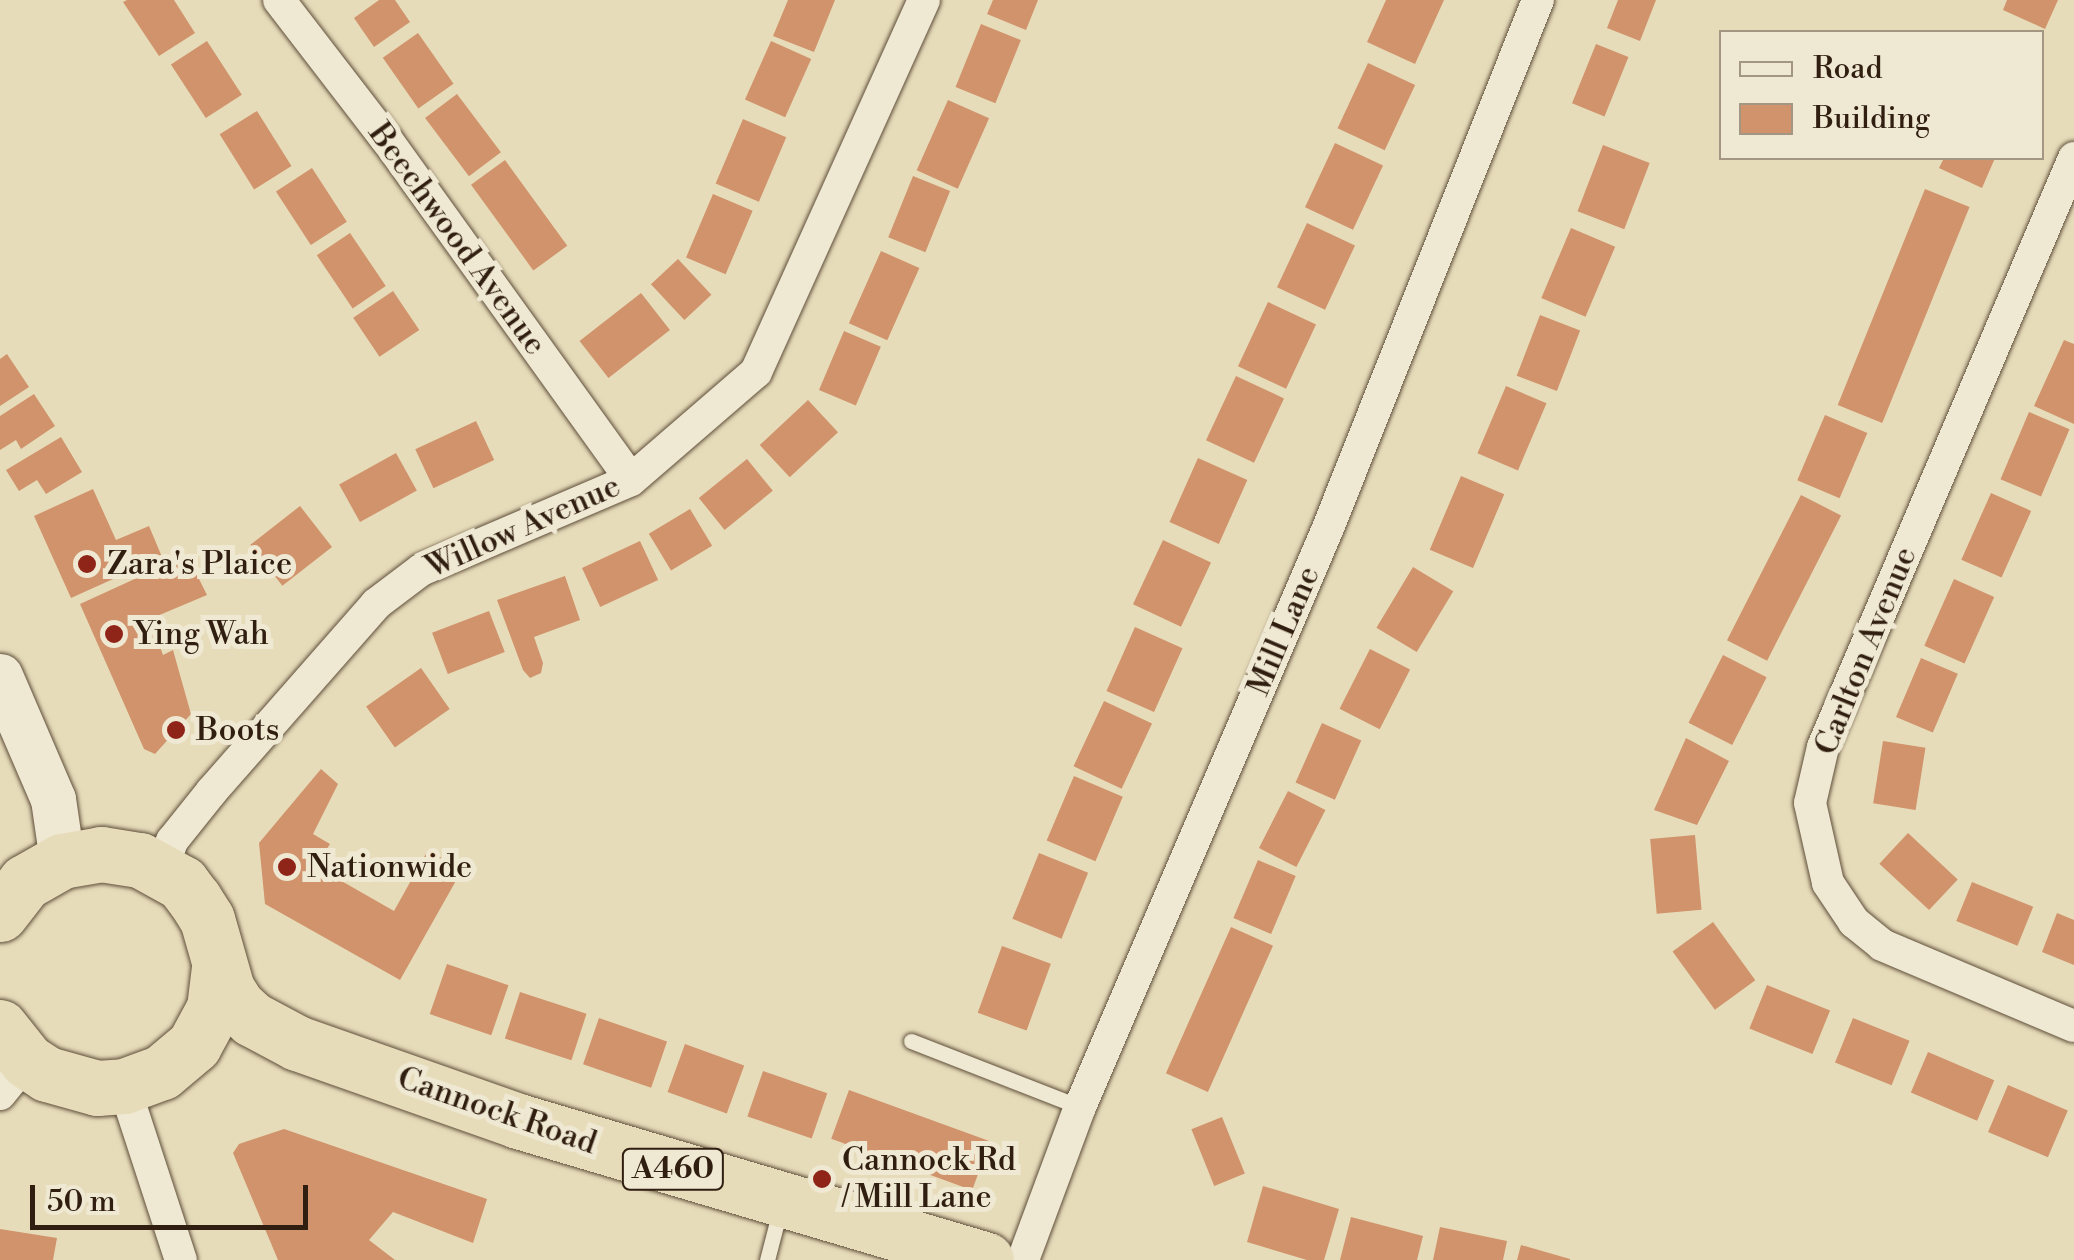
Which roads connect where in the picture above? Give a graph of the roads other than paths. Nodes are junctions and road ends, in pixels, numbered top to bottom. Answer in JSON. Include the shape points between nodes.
{"nodes":[{"id":1,"x":280,"y":0,"type":"edge"},
{"id":2,"x":924,"y":0,"type":"edge"},
{"id":3,"x":1538,"y":0,"type":"edge"},
{"id":4,"x":2074,"y":158,"type":"edge"},
{"id":5,"x":630,"y":480,"type":"junction"},
{"id":6,"x":0,"y":676,"type":"edge"},
{"id":7,"x":62,"y":861,"type":"junction"},
{"id":8,"x":162,"y":870,"type":"junction"},
{"id":9,"x":4,"y":903,"type":"edge"},
{"id":10,"x":219,"y":967,"type":"junction"},
{"id":11,"x":2074,"y":1026,"type":"edge"},
{"id":12,"x":912,"y":1041,"type":"dead end"},
{"id":13,"x":297,"y":1043,"type":"junction"},
{"id":14,"x":9,"y":1061,"type":"edge"},
{"id":15,"x":176,"y":1062,"type":"junction"},
{"id":16,"x":124,"y":1086,"type":"junction"},
{"id":17,"x":1080,"y":1107,"type":"junction"},
{"id":18,"x":782,"y":1202,"type":"junction"},
{"id":19,"x":916,"y":1251,"type":"edge"},
{"id":20,"x":181,"y":1260,"type":"edge"},
{"id":21,"x":767,"y":1260,"type":"edge"},
{"id":22,"x":986,"y":1260,"type":"edge"},
{"id":23,"x":1023,"y":1260,"type":"edge"}],
"edges":[{"from":1,"to":5,"type":"street","name":"Beechwood Avenue"},
{"from":2,"to":5,"type":"street","name":"Willow Avenue","via":[[756,372]]},
{"from":3,"to":17,"type":"street","name":"Mill Lane","via":[[1328,528]]},
{"from":4,"to":11,"type":"street","name":"Carlton Avenue","via":[[1824,747],[1810,802],[1828,883],[1854,922],[1882,945]]},
{"from":5,"to":8,"type":"street","name":"Willow Avenue","via":[[421,570],[376,604],[212,791],[172,841]]},
{"from":6,"to":7,"type":"main road","via":[[53,799]]},
{"from":7,"to":8,"type":"highway","via":[[122,855]]},
{"from":7,"to":9,"type":"highway"},
{"from":8,"to":10,"type":"highway","via":[[182,884],[208,920]]},
{"from":10,"to":13,"type":"highway","number":"A460","via":[[237,1005]]},
{"from":10,"to":15,"type":"highway","via":[[206,1024]]},
{"from":12,"to":17,"type":"lane"},
{"from":13,"to":15,"type":"highway","number":"A460","via":[[225,1048]]},
{"from":13,"to":18,"type":"highway","name":"Cannock Road","number":"A460","via":[[518,1121]]},
{"from":14,"to":16,"type":"highway","via":[[72,1084]]},
{"from":15,"to":16,"type":"highway"},
{"from":16,"to":20,"type":"street"},
{"from":17,"to":23,"type":"street","name":"Mill Lane"},
{"from":18,"to":19,"type":"highway","name":"Cannock Road","number":"A460"},
{"from":18,"to":21,"type":"lane"},
{"from":19,"to":22,"type":"highway","name":"Cannock Road","number":"A460"}]}
